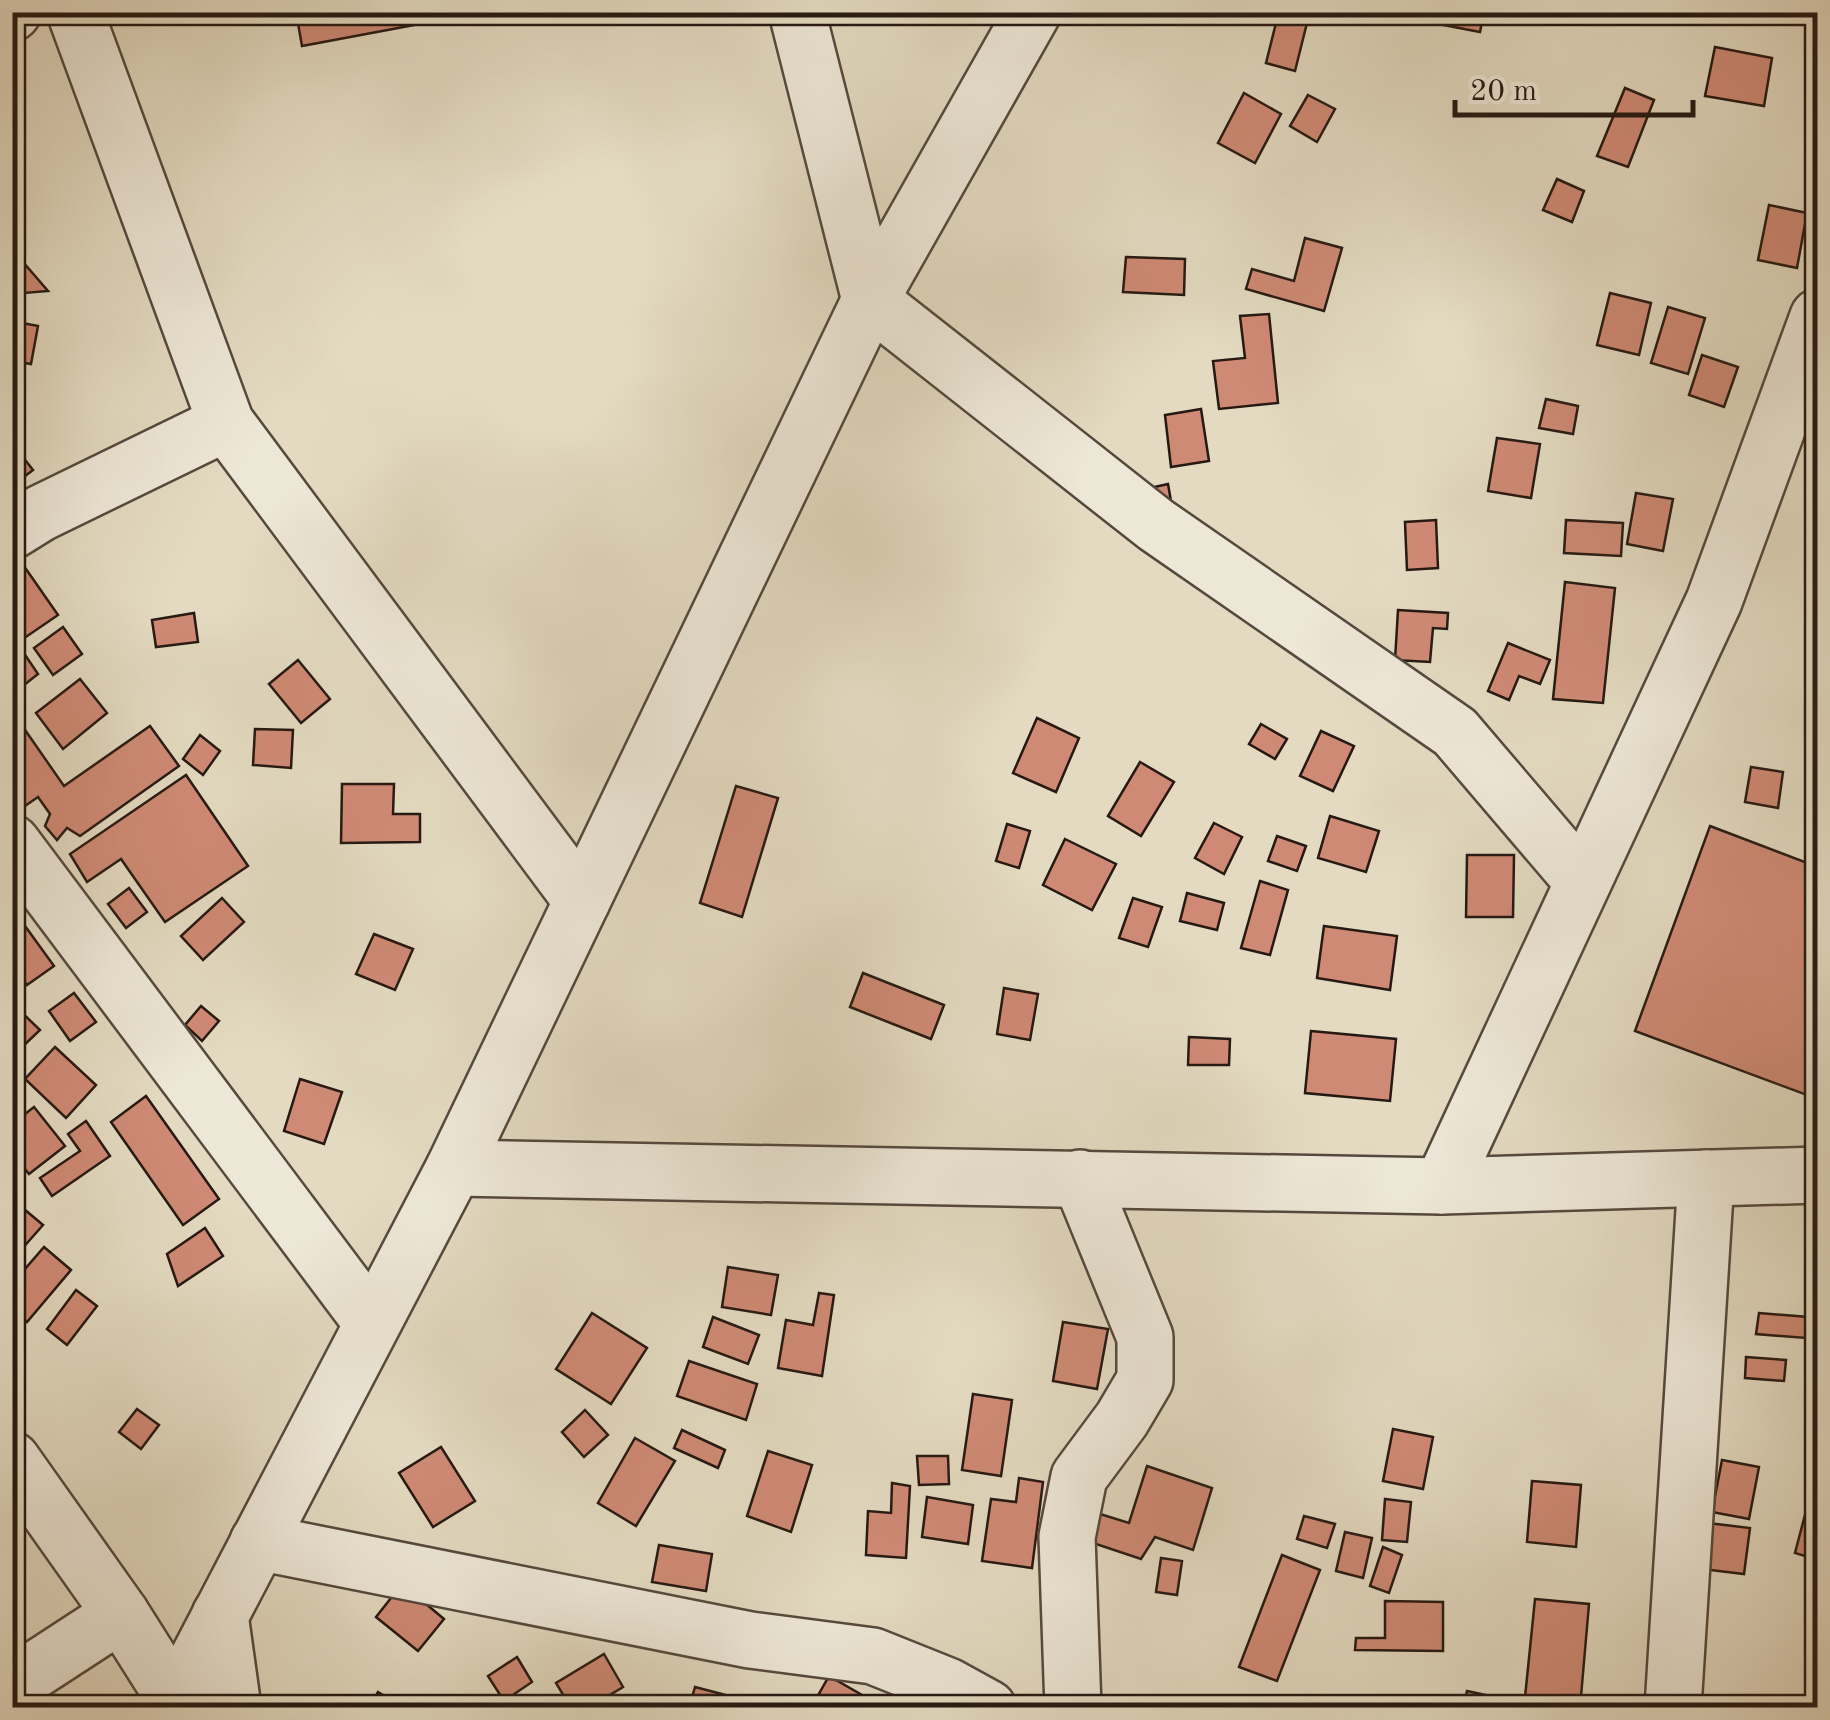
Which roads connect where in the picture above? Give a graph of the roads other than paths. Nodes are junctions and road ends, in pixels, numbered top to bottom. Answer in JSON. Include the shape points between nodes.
{"nodes":[{"id":1,"x":75,"y":12,"type":"edge"},
{"id":2,"x":797,"y":12,"type":"edge"},
{"id":3,"x":1033,"y":12,"type":"edge"},
{"id":4,"x":870,"y":300,"type":"junction"},
{"id":5,"x":1818,"y":317,"type":"edge"},
{"id":6,"x":226,"y":423,"type":"junction"},
{"id":7,"x":12,"y":531,"type":"edge"},
{"id":8,"x":12,"y":843,"type":"edge"},
{"id":9,"x":1583,"y":882,"type":"junction"},
{"id":10,"x":582,"y":900,"type":"junction"},
{"id":11,"x":454,"y":1168,"type":"junction"},
{"id":12,"x":1818,"y":1175,"type":"edge"},
{"id":13,"x":1080,"y":1178,"type":"junction"},
{"id":14,"x":1706,"y":1178,"type":"junction"},
{"id":15,"x":1442,"y":1186,"type":"junction"},
{"id":16,"x":372,"y":1323,"type":"junction"},
{"id":17,"x":12,"y":1460,"type":"edge"},
{"id":18,"x":258,"y":1542,"type":"junction"},
{"id":19,"x":121,"y":1614,"type":"junction"},
{"id":20,"x":220,"y":1615,"type":"junction"},
{"id":21,"x":12,"y":1685,"type":"edge"},
{"id":22,"x":174,"y":1704,"type":"edge"},
{"id":23,"x":233,"y":1708,"type":"edge"},
{"id":24,"x":988,"y":1708,"type":"edge"},
{"id":25,"x":1073,"y":1708,"type":"edge"},
{"id":26,"x":1673,"y":1708,"type":"edge"}],
"edges":[{"from":1,"to":6,"type":"street"},
{"from":2,"to":4,"type":"street"},
{"from":3,"to":4,"type":"street"},
{"from":4,"to":9,"type":"street","via":[[1156,525],[1455,732]]},
{"from":4,"to":10,"type":"street"},
{"from":5,"to":9,"type":"street","via":[[1714,600]]},
{"from":6,"to":7,"type":"street"},
{"from":6,"to":10,"type":"street"},
{"from":8,"to":16,"type":"street"},
{"from":9,"to":15,"type":"street"},
{"from":10,"to":11,"type":"street"},
{"from":11,"to":13,"type":"street"},
{"from":11,"to":16,"type":"street"},
{"from":12,"to":14,"type":"street"},
{"from":13,"to":15,"type":"street"},
{"from":13,"to":25,"type":"street","via":[[1146,1337],[1145,1380],[1079,1477],[1067,1537]]},
{"from":14,"to":15,"type":"street"},
{"from":14,"to":26,"type":"street"},
{"from":16,"to":18,"type":"street"},
{"from":17,"to":19,"type":"street"},
{"from":18,"to":20,"type":"street"},
{"from":18,"to":24,"type":"street","via":[[750,1640],[873,1656]]},
{"from":19,"to":21,"type":"street"},
{"from":19,"to":22,"type":"street"},
{"from":20,"to":22,"type":"street"},
{"from":20,"to":23,"type":"street"}]}
